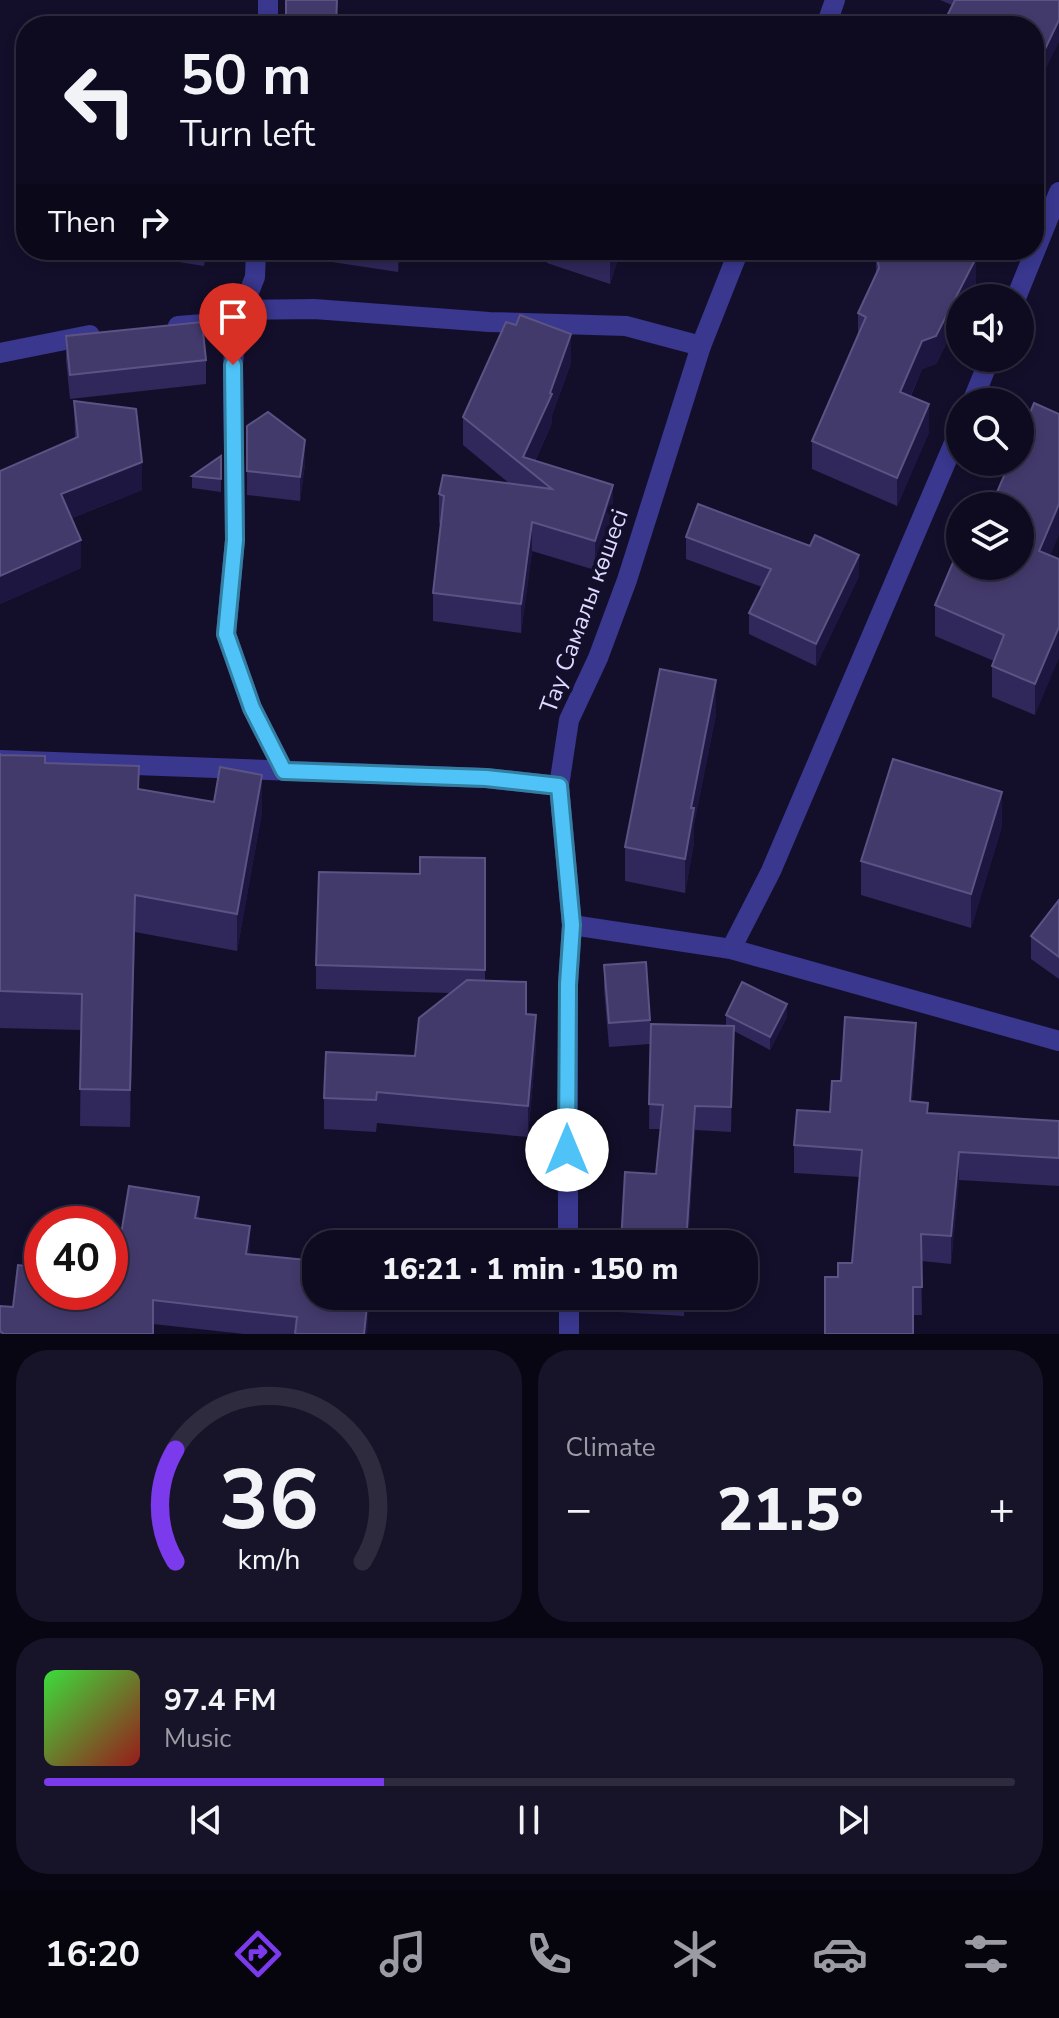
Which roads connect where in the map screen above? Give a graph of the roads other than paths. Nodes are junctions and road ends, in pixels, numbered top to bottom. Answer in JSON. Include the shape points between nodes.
{"nodes":[{"id":1,"x":1059,"y":192,"type":"edge"},
{"id":2,"x":1044,"y":229,"type":"edge"},
{"id":3,"x":256,"y":260,"type":"edge"},
{"id":4,"x":735,"y":260,"type":"edge"},
{"id":5,"x":1031,"y":260,"type":"edge"},
{"id":6,"x":1022,"y":284,"type":"edge"},
{"id":7,"x":242,"y":310,"type":"junction"},
{"id":8,"x":163,"y":327,"type":"edge"},
{"id":9,"x":106,"y":333,"type":"edge"},
{"id":10,"x":701,"y":346,"type":"junction"},
{"id":11,"x":0,"y":353,"type":"edge"},
{"id":12,"x":946,"y":462,"type":"edge"},
{"id":13,"x":0,"y":760,"type":"edge"},
{"id":14,"x":284,"y":771,"type":"junction"},
{"id":15,"x":559,"y":786,"type":"junction"},
{"id":16,"x":572,"y":925,"type":"junction"},
{"id":17,"x":731,"y":949,"type":"junction"},
{"id":18,"x":1059,"y":1041,"type":"edge"},
{"id":19,"x":568,"y":1230,"type":"edge"},
{"id":20,"x":569,"y":1310,"type":"edge"},
{"id":21,"x":569,"y":1334,"type":"edge"}],
"edges":[{"from":1,"to":2,"type":"street"},
{"from":3,"to":7,"type":"street"},
{"from":4,"to":10,"type":"street","name":"Тау Самалы көшесі"},
{"from":5,"to":6,"type":"street"},
{"from":7,"to":8,"type":"street","via":[[204,324]]},
{"from":7,"to":10,"type":"street","via":[[626,326]]},
{"from":7,"to":14,"type":"street","via":[[233,365],[235,540],[226,634],[252,708]]},
{"from":9,"to":11,"type":"street"},
{"from":10,"to":15,"type":"street","name":"Тау Самалы көшесі","via":[[627,580],[569,720]]},
{"from":12,"to":17,"type":"street","via":[[771,871]]},
{"from":13,"to":14,"type":"street"},
{"from":14,"to":15,"type":"street","via":[[486,778]]},
{"from":15,"to":16,"type":"street","name":"Тау Самалы көшесі"},
{"from":16,"to":17,"type":"street"},
{"from":16,"to":19,"type":"street","name":"Тау Самалы көшесі"},
{"from":17,"to":18,"type":"street"},
{"from":20,"to":21,"type":"street"}]}
